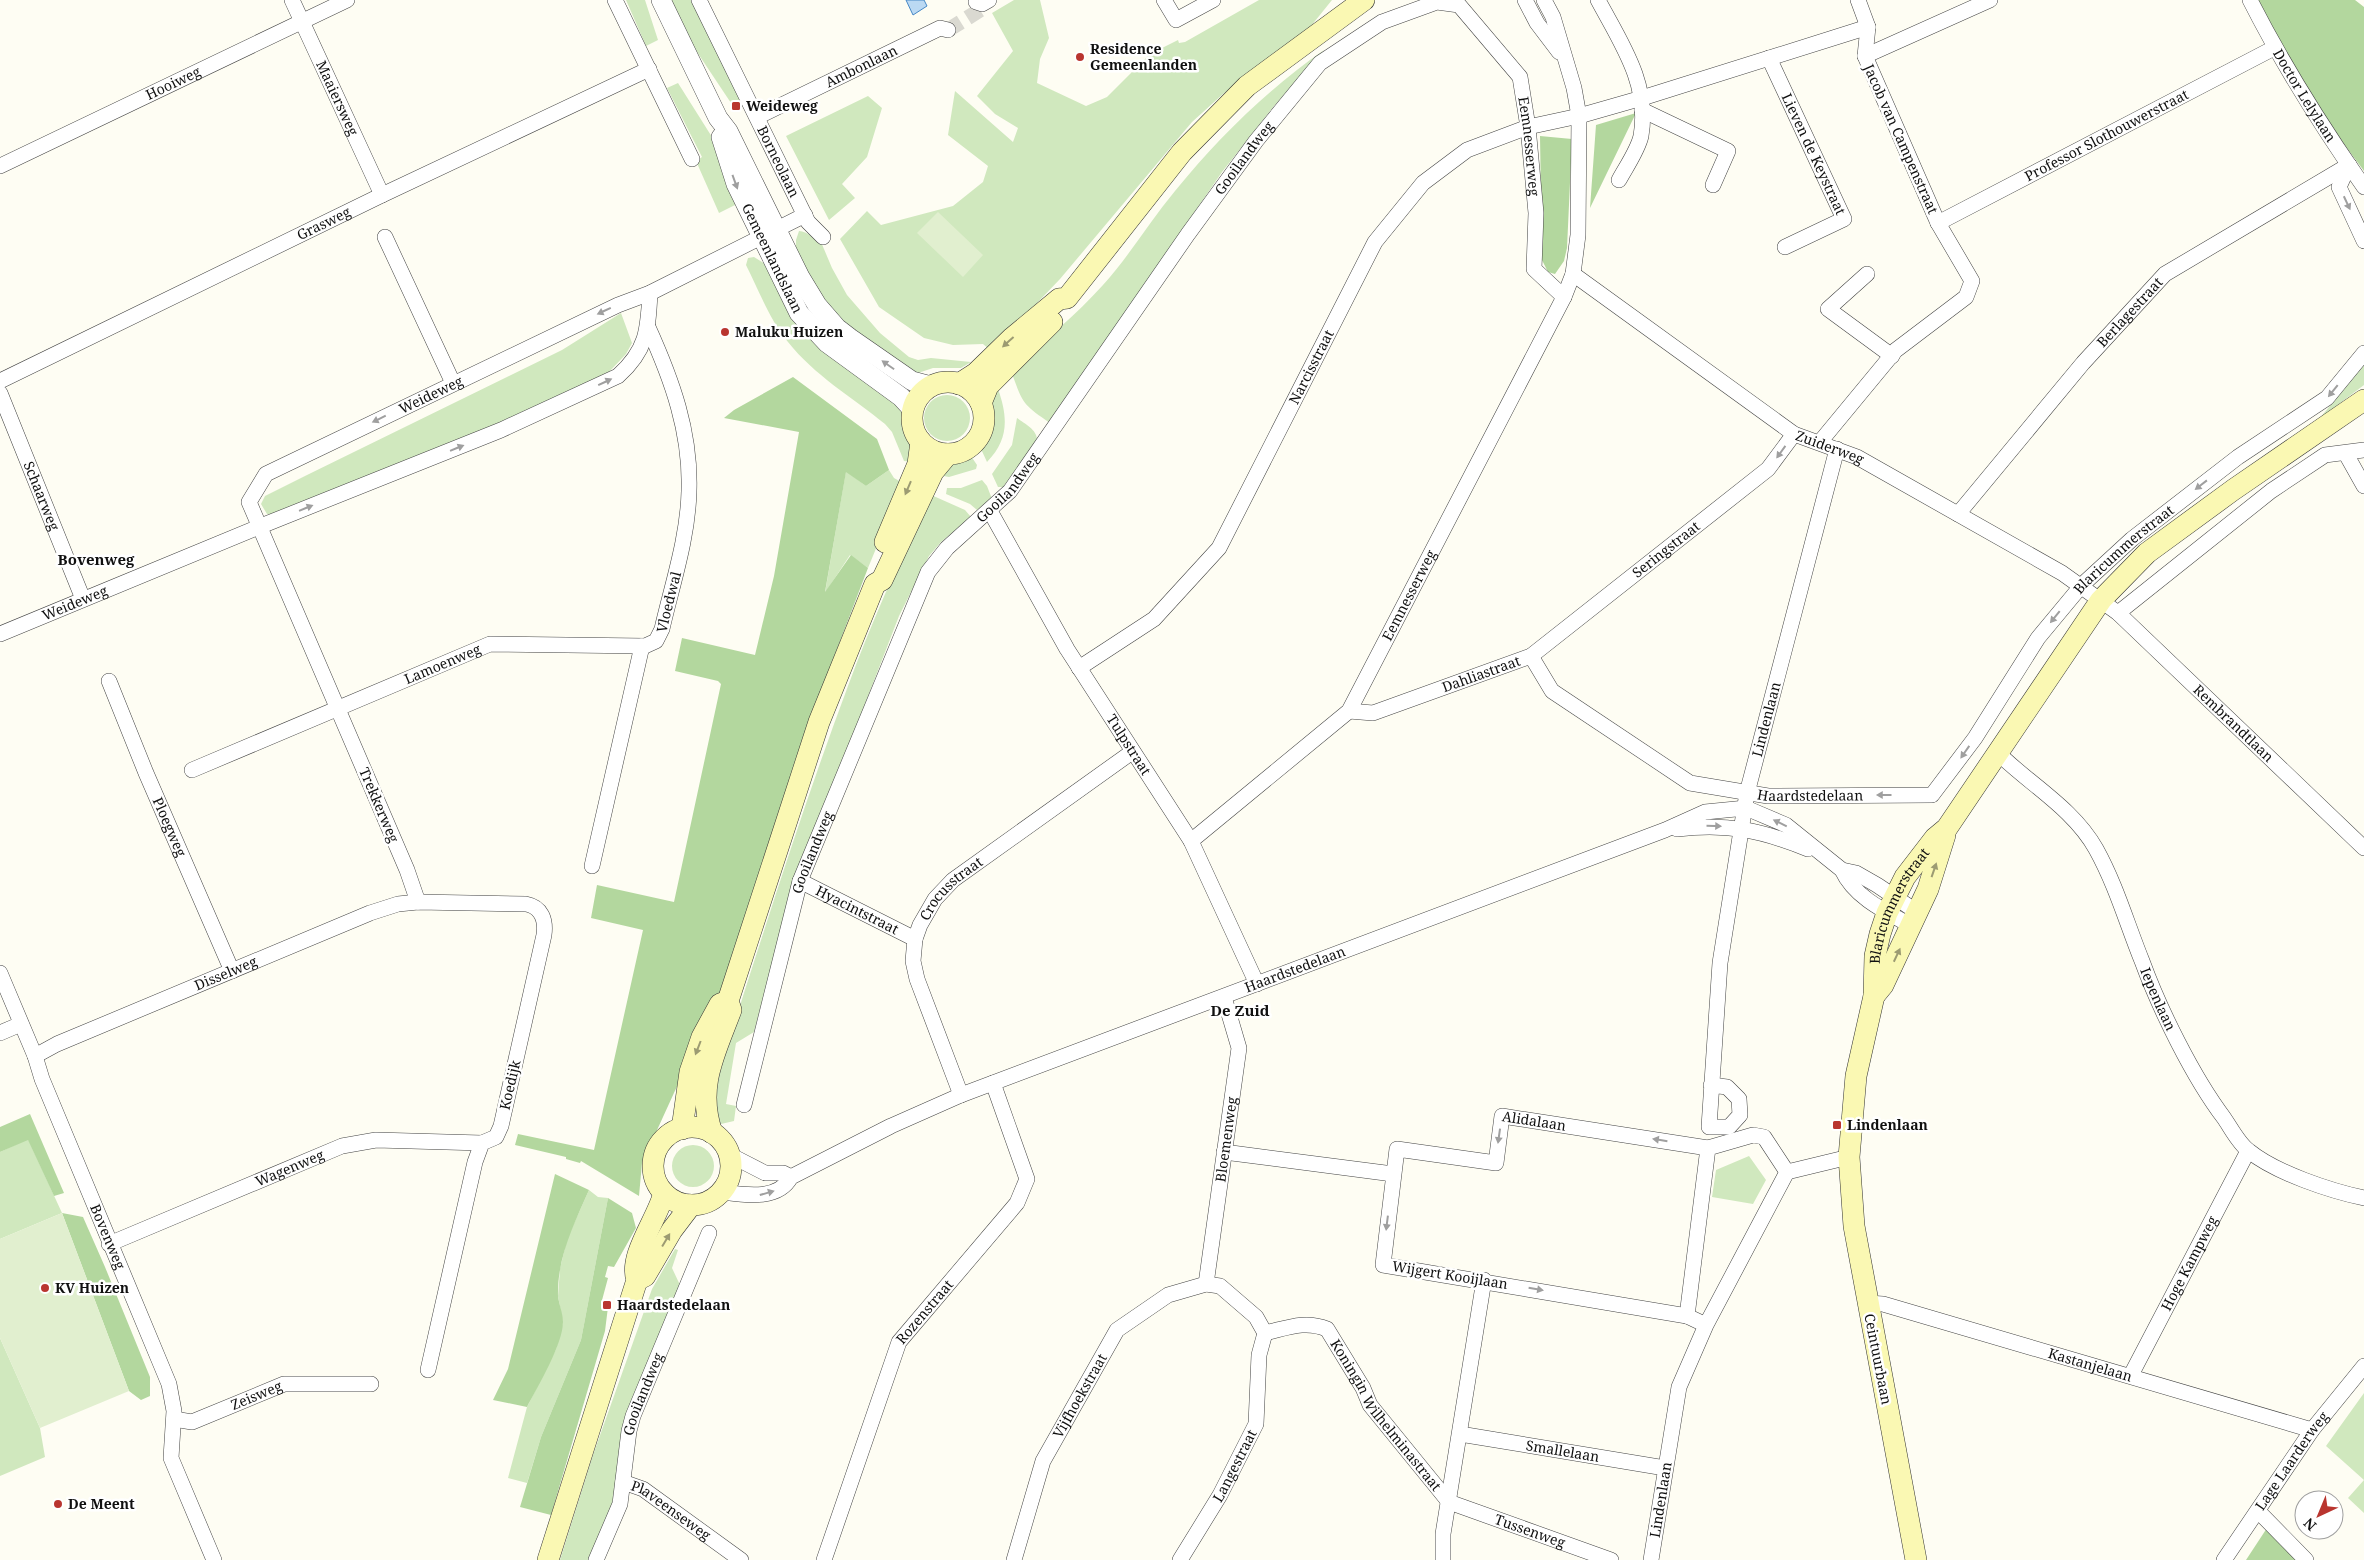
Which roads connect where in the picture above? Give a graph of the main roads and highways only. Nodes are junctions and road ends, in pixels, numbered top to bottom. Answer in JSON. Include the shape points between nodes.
{"nodes":[{"id":1,"x":1364,"y":1,"type":"edge"},
{"id":2,"x":1067,"y":298,"type":"junction"},
{"id":3,"x":959,"y":384,"type":"junction"},
{"id":4,"x":2364,"y":400,"type":"edge"},
{"id":5,"x":981,"y":403,"type":"junction"},
{"id":6,"x":921,"y":442,"type":"junction"},
{"id":7,"x":948,"y":454,"type":"junction"},
{"id":8,"x":874,"y":584,"type":"junction"},
{"id":9,"x":1946,"y":828,"type":"junction"},
{"id":10,"x":1874,"y":996,"type":"junction"},
{"id":11,"x":728,"y":1001,"type":"junction"},
{"id":12,"x":682,"y":1129,"type":"junction"},
{"id":13,"x":712,"y":1133,"type":"junction"},
{"id":14,"x":1849,"y":1156,"type":"joint"},
{"id":15,"x":664,"y":1193,"type":"junction"},
{"id":16,"x":691,"y":1205,"type":"junction"},
{"id":17,"x":637,"y":1280,"type":"junction"},
{"id":18,"x":548,"y":1560,"type":"edge"},
{"id":19,"x":1916,"y":1560,"type":"edge"}],
"edges":[{"from":1,"to":2,"type":"main road","via":[[1247,86],[1182,152]]},
{"from":2,"to":3,"type":"main road","one_way":true,"via":[[1059,299],[976,373]]},
{"from":2,"to":5,"type":"main road","via":[[1067,306],[988,386]]},
{"from":3,"to":5,"type":"main road","via":[[972,391]]},
{"from":3,"to":6,"type":"main road","via":[[942,382],[930,386],[919,396],[913,410],[913,424]]},
{"from":4,"to":9,"type":"main road","name":"Blaricummerstraat","via":[[2232,490],[2147,553],[2101,600]]},
{"from":5,"to":7,"type":"main road","via":[[984,425],[977,439],[967,449]]},
{"from":6,"to":7,"type":"main road","via":[[933,451]]},
{"from":6,"to":8,"type":"main road","one_way":true,"via":[[918,464],[871,576]]},
{"from":7,"to":8,"type":"main road","via":[[933,472],[882,580]]},
{"from":8,"to":11,"type":"main road","via":[[819,722]]},
{"from":10,"to":9,"type":"main road","name":"Blaricummerstraat","one_way":true,"via":[[1884,985],[1914,918],[1945,841]]},
{"from":9,"to":10,"type":"main road","name":"Blaricummerstraat","via":[[1906,877],[1891,905],[1875,956]]},
{"from":10,"to":14,"type":"main road","name":"Blaricummerstraat","via":[[1856,1076]]},
{"from":11,"to":12,"type":"main road","one_way":true,"via":[[720,1004],[698,1047],[688,1080]]},
{"from":11,"to":13,"type":"main road","via":[[731,1010],[704,1094]]},
{"from":12,"to":13,"type":"main road","via":[[698,1128]]},
{"from":12,"to":15,"type":"main road","via":[[666,1138],[656,1152],[654,1171]]},
{"from":13,"to":16,"type":"main road","via":[[723,1142],[730,1155],[731,1174],[722,1192],[705,1204]]},
{"from":14,"to":19,"type":"main road","name":"Ceintuurbaan","via":[[1854,1226]]},
{"from":15,"to":16,"type":"main road","via":[[676,1202]]},
{"from":15,"to":17,"type":"main road","via":[[640,1249],[634,1272]]},
{"from":17,"to":16,"type":"main road","one_way":true,"via":[[645,1276]]},
{"from":17,"to":18,"type":"main road"}]}
